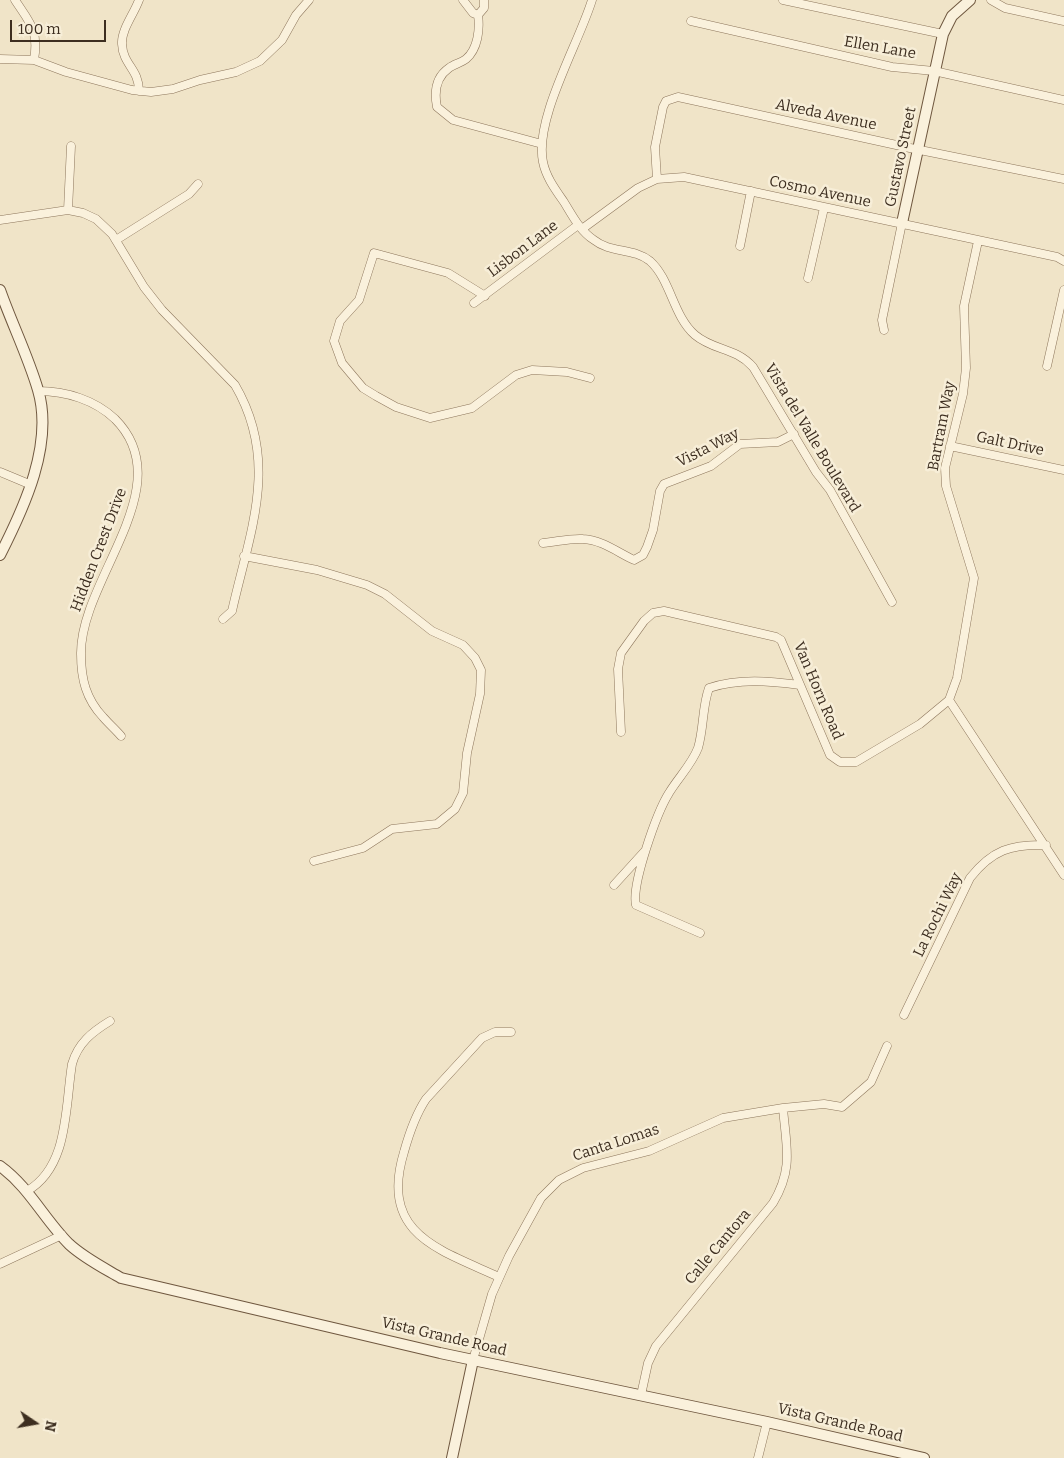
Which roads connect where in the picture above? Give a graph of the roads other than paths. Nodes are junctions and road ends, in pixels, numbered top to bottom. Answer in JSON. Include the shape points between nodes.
{"nodes":[{"id":1,"x":15,"y":0,"type":"edge"},
{"id":2,"x":139,"y":0,"type":"edge"},
{"id":3,"x":308,"y":0,"type":"edge"},
{"id":4,"x":463,"y":0,"type":"edge"},
{"id":5,"x":484,"y":0,"type":"edge"},
{"id":6,"x":592,"y":0,"type":"edge"},
{"id":7,"x":783,"y":0,"type":"edge"},
{"id":8,"x":970,"y":0,"type":"edge"},
{"id":9,"x":991,"y":0,"type":"edge"},
{"id":10,"x":478,"y":15,"type":"junction"},
{"id":11,"x":691,"y":21,"type":"dead end"},
{"id":12,"x":1064,"y":21,"type":"edge"},
{"id":13,"x":943,"y":34,"type":"junction"},
{"id":14,"x":0,"y":59,"type":"edge"},
{"id":15,"x":34,"y":60,"type":"junction"},
{"id":16,"x":934,"y":71,"type":"junction"},
{"id":17,"x":139,"y":91,"type":"junction"},
{"id":18,"x":1064,"y":100,"type":"edge"},
{"id":19,"x":542,"y":144,"type":"junction"},
{"id":20,"x":71,"y":146,"type":"dead end"},
{"id":21,"x":918,"y":148,"type":"junction"},
{"id":22,"x":657,"y":179,"type":"junction"},
{"id":23,"x":1064,"y":179,"type":"edge"},
{"id":24,"x":198,"y":184,"type":"dead end"},
{"id":25,"x":751,"y":191,"type":"junction"},
{"id":26,"x":824,"y":208,"type":"junction"},
{"id":27,"x":68,"y":210,"type":"junction"},
{"id":28,"x":0,"y":220,"type":"edge"},
{"id":29,"x":902,"y":223,"type":"junction"},
{"id":30,"x":580,"y":227,"type":"junction"},
{"id":31,"x":116,"y":240,"type":"junction"},
{"id":32,"x":978,"y":241,"type":"junction"},
{"id":33,"x":740,"y":246,"type":"dead end"},
{"id":34,"x":1064,"y":261,"type":"edge"},
{"id":35,"x":808,"y":278,"type":"dead end"},
{"id":36,"x":0,"y":290,"type":"edge"},
{"id":37,"x":1064,"y":290,"type":"edge"},
{"id":38,"x":485,"y":296,"type":"junction"},
{"id":39,"x":474,"y":303,"type":"dead end"},
{"id":40,"x":884,"y":330,"type":"dead end"},
{"id":41,"x":1047,"y":366,"type":"dead end"},
{"id":42,"x":590,"y":378,"type":"dead end"},
{"id":43,"x":38,"y":391,"type":"junction"},
{"id":44,"x":794,"y":434,"type":"junction"},
{"id":45,"x":950,"y":446,"type":"junction"},
{"id":46,"x":1064,"y":470,"type":"edge"},
{"id":47,"x":0,"y":472,"type":"edge"},
{"id":48,"x":30,"y":484,"type":"junction"},
{"id":49,"x":543,"y":543,"type":"dead end"},
{"id":50,"x":0,"y":554,"type":"edge"},
{"id":51,"x":244,"y":556,"type":"junction"},
{"id":52,"x":892,"y":602,"type":"dead end"},
{"id":53,"x":223,"y":618,"type":"dead end"},
{"id":54,"x":800,"y":685,"type":"junction"},
{"id":55,"x":949,"y":700,"type":"junction"},
{"id":56,"x":621,"y":732,"type":"dead end"},
{"id":57,"x":121,"y":736,"type":"dead end"},
{"id":58,"x":1046,"y":845,"type":"junction"},
{"id":59,"x":647,"y":849,"type":"junction"},
{"id":60,"x":314,"y":861,"type":"dead end"},
{"id":61,"x":1064,"y":875,"type":"edge"},
{"id":62,"x":614,"y":885,"type":"dead end"},
{"id":63,"x":700,"y":933,"type":"dead end"},
{"id":64,"x":904,"y":1015,"type":"dead end"},
{"id":65,"x":110,"y":1021,"type":"dead end"},
{"id":66,"x":511,"y":1032,"type":"dead end"},
{"id":67,"x":887,"y":1046,"type":"dead end"},
{"id":68,"x":783,"y":1108,"type":"junction"},
{"id":69,"x":0,"y":1166,"type":"edge"},
{"id":70,"x":27,"y":1191,"type":"junction"},
{"id":71,"x":62,"y":1235,"type":"junction"},
{"id":72,"x":0,"y":1264,"type":"edge"},
{"id":73,"x":499,"y":1277,"type":"junction"},
{"id":74,"x":473,"y":1360,"type":"junction"},
{"id":75,"x":641,"y":1395,"type":"junction"},
{"id":76,"x":767,"y":1422,"type":"junction"},
{"id":77,"x":452,"y":1458,"type":"edge"},
{"id":78,"x":758,"y":1458,"type":"edge"},
{"id":79,"x":924,"y":1458,"type":"edge"}],
"edges":[{"from":1,"to":15,"type":"street","via":[[34,30],[37,46]]},
{"from":2,"to":17,"type":"street","via":[[124,29],[122,44],[125,58],[137,73]]},
{"from":3,"to":17,"type":"street","via":[[282,40],[260,61],[236,72],[173,89]]},
{"from":4,"to":10,"type":"street"},
{"from":5,"to":10,"type":"street","via":[[484,8]]},
{"from":6,"to":19,"type":"street","name":"Vista del Valle Boulevard","via":[[555,95]]},
{"from":7,"to":13,"type":"street"},
{"from":8,"to":13,"type":"street","name":"Gustavo Street","via":[[952,16]]},
{"from":9,"to":12,"type":"street","via":[[1005,8]]},
{"from":10,"to":19,"type":"street","via":[[480,25],[476,42],[466,59],[448,68],[440,78],[434,92],[437,107],[453,120]]},
{"from":11,"to":16,"type":"street","name":"Ellen Lane","via":[[892,67]]},
{"from":13,"to":16,"type":"street","name":"Gustavo Street"},
{"from":14,"to":15,"type":"street"},
{"from":15,"to":17,"type":"street"},
{"from":16,"to":18,"type":"street","name":"Ellen Lane"},
{"from":16,"to":21,"type":"street","name":"Gustavo Street"},
{"from":19,"to":30,"type":"street","name":"Vista del Valle Boulevard","via":[[548,177]]},
{"from":20,"to":27,"type":"street"},
{"from":21,"to":22,"type":"street","name":"Alveda Avenue","via":[[678,97],[670,98],[663,107],[655,147]]},
{"from":21,"to":23,"type":"street","name":"Alveda Avenue"},
{"from":21,"to":29,"type":"street","name":"Gustavo Street"},
{"from":22,"to":25,"type":"street","name":"Cosmo Avenue","via":[[696,179]]},
{"from":22,"to":30,"type":"street","name":"Lisbon Lane"},
{"from":24,"to":31,"type":"street","via":[[189,194]]},
{"from":25,"to":26,"type":"street","name":"Cosmo Avenue"},
{"from":25,"to":33,"type":"street"},
{"from":26,"to":29,"type":"street","name":"Cosmo Avenue"},
{"from":26,"to":35,"type":"street"},
{"from":27,"to":28,"type":"street"},
{"from":27,"to":31,"type":"street","via":[[96,219]]},
{"from":29,"to":32,"type":"street","name":"Cosmo Avenue"},
{"from":29,"to":40,"type":"street","name":"Gustavo Street","via":[[882,320]]},
{"from":30,"to":38,"type":"street","name":"Lisbon Lane"},
{"from":30,"to":44,"type":"street","name":"Vista del Valle Boulevard","via":[[593,240],[610,249],[632,252],[648,260],[657,269],[694,334],[708,345],[729,350],[748,361]]},
{"from":31,"to":51,"type":"street","via":[[144,287],[234,385],[250,415],[260,474],[255,513]]},
{"from":32,"to":34,"type":"street","name":"Cosmo Avenue"},
{"from":32,"to":45,"type":"street","name":"Bartram Way","via":[[964,306],[966,368],[963,394]]},
{"from":36,"to":43,"type":"street"},
{"from":37,"to":41,"type":"street"},
{"from":38,"to":39,"type":"street","name":"Lisbon Lane"},
{"from":38,"to":42,"type":"street","name":"Lisbon Lane","via":[[448,273],[374,253],[359,300],[340,321],[336,331],[334,341],[342,363],[363,388],[396,407],[430,418],[472,408],[516,375],[532,370],[567,372]]},
{"from":43,"to":48,"type":"street","via":[[42,421]]},
{"from":43,"to":57,"type":"street","name":"Hidden Crest Drive","via":[[69,394],[107,412],[128,437],[137,460],[139,477],[135,502],[90,608],[81,650],[87,694]]},
{"from":44,"to":49,"type":"street","name":"Vista Way","via":[[778,442],[740,444],[710,466],[664,484],[647,547],[634,560],[592,540],[580,538]]},
{"from":44,"to":52,"type":"street","name":"Vista del Valle Boulevard","via":[[830,490]]},
{"from":45,"to":46,"type":"street","name":"Galt Drive"},
{"from":45,"to":55,"type":"street","name":"Bartram Way","via":[[945,468],[946,486],[974,578],[957,678]]},
{"from":47,"to":48,"type":"street"},
{"from":48,"to":50,"type":"street"},
{"from":51,"to":53,"type":"street","via":[[232,612]]},
{"from":51,"to":60,"type":"street","via":[[317,570],[367,585],[385,594],[432,631],[463,645],[481,670],[463,793],[455,809],[437,824],[392,829],[363,848]]},
{"from":54,"to":55,"type":"street","name":"Van Horn Road","via":[[830,755],[840,762],[850,763],[920,724]]},
{"from":54,"to":56,"type":"street","name":"Van Horn Road","via":[[783,643],[776,637],[664,611],[654,613],[644,621],[621,653],[618,669]]},
{"from":54,"to":59,"type":"street","via":[[769,681],[725,683],[709,688],[698,746],[668,795]]},
{"from":55,"to":58,"type":"street"},
{"from":58,"to":61,"type":"street"},
{"from":58,"to":64,"type":"street","name":"La Rochi Way","via":[[1020,844],[1005,849],[978,868],[970,878]]},
{"from":59,"to":62,"type":"street"},
{"from":59,"to":63,"type":"street","via":[[634,898],[636,905]]},
{"from":65,"to":70,"type":"street","via":[[91,1034],[76,1054],[58,1155],[47,1175]]},
{"from":66,"to":73,"type":"street","via":[[495,1032],[482,1038],[426,1099],[406,1146],[397,1180],[400,1204],[415,1232],[443,1251]]},
{"from":67,"to":68,"type":"street","name":"Canta Lomas","via":[[871,1082],[842,1107],[824,1104]]},
{"from":68,"to":73,"type":"street","name":"Canta Lomas","via":[[723,1118],[649,1152],[566,1175],[542,1198]]},
{"from":68,"to":75,"type":"street","name":"Calle Cantora","via":[[788,1164],[782,1188],[656,1346],[648,1362]]},
{"from":69,"to":70,"type":"street","name":"Vista Grande Road"},
{"from":70,"to":71,"type":"street","name":"Vista Grande Road"},
{"from":71,"to":72,"type":"street"},
{"from":71,"to":74,"type":"street","name":"Vista Grande Road","via":[[85,1256],[121,1278]]},
{"from":73,"to":74,"type":"street","name":"Canta Lomas"},
{"from":74,"to":75,"type":"street","name":"Vista Grande Road"},
{"from":74,"to":77,"type":"street","name":"Canta Lomas"},
{"from":75,"to":76,"type":"street","name":"Vista Grande Road"},
{"from":76,"to":78,"type":"street"},
{"from":76,"to":79,"type":"street","name":"Vista Grande Road"}]}
